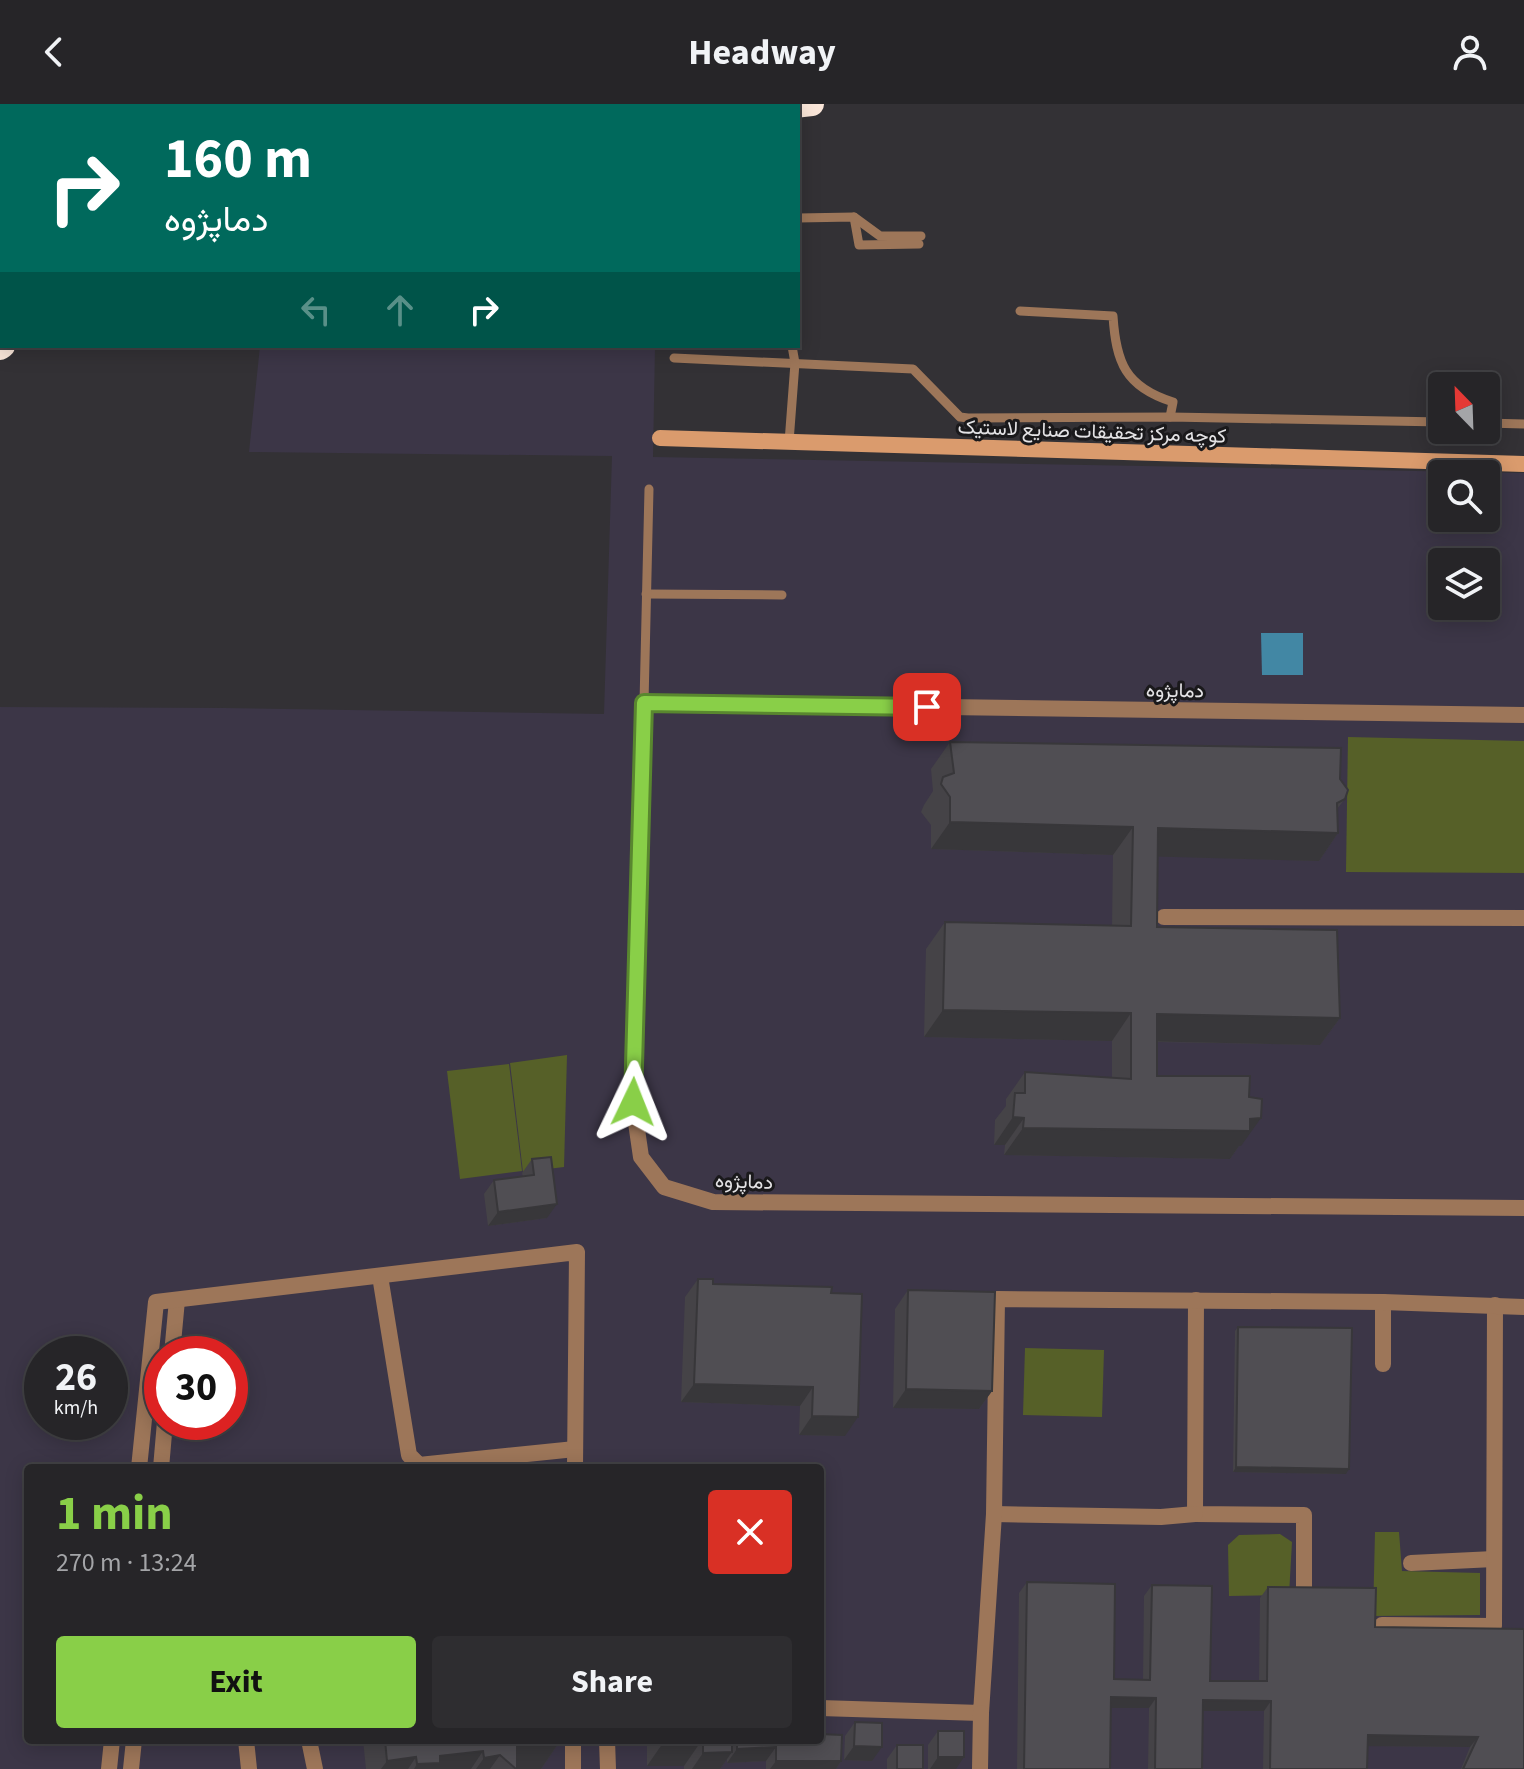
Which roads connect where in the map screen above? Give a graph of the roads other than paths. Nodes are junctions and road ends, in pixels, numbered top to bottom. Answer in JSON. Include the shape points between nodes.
{"nodes":[{"id":1,"x":854,"y":217,"type":"junction"},
{"id":2,"x":800,"y":218,"type":"edge"},
{"id":3,"x":1020,"y":311,"type":"dead end"},
{"id":4,"x":792,"y":348,"type":"edge"},
{"id":5,"x":674,"y":358,"type":"dead end"},
{"id":6,"x":795,"y":363,"type":"junction"},
{"id":7,"x":1170,"y":417,"type":"junction"},
{"id":8,"x":1428,"y":422,"type":"edge"},
{"id":9,"x":1500,"y":423,"type":"edge"},
{"id":10,"x":1524,"y":424,"type":"edge"},
{"id":11,"x":660,"y":438,"type":"dead end"},
{"id":12,"x":789,"y":442,"type":"junction"},
{"id":13,"x":1524,"y":464,"type":"edge"},
{"id":14,"x":649,"y":489,"type":"dead end"},
{"id":15,"x":646,"y":594,"type":"junction"},
{"id":16,"x":782,"y":595,"type":"dead end"},
{"id":17,"x":644,"y":703,"type":"junction"},
{"id":18,"x":1524,"y":715,"type":"edge"},
{"id":19,"x":1164,"y":917,"type":"dead end"},
{"id":20,"x":1524,"y":918,"type":"edge"},
{"id":21,"x":1524,"y":1208,"type":"edge"},
{"id":22,"x":380,"y":1276,"type":"junction"},
{"id":23,"x":177,"y":1300,"type":"junction"},
{"id":24,"x":1196,"y":1300,"type":"junction"},
{"id":25,"x":1383,"y":1302,"type":"junction"},
{"id":26,"x":1495,"y":1305,"type":"junction"},
{"id":27,"x":1524,"y":1307,"type":"edge"},
{"id":28,"x":174,"y":1336,"type":"edge"},
{"id":29,"x":1383,"y":1364,"type":"dead end"},
{"id":30,"x":163,"y":1440,"type":"edge"},
{"id":31,"x":575,"y":1449,"type":"junction"},
{"id":32,"x":139,"y":1464,"type":"edge"},
{"id":33,"x":161,"y":1464,"type":"edge"},
{"id":34,"x":418,"y":1464,"type":"edge"},
{"id":35,"x":429,"y":1464,"type":"edge"},
{"id":36,"x":575,"y":1464,"type":"edge"},
{"id":37,"x":994,"y":1514,"type":"junction"},
{"id":38,"x":1195,"y":1514,"type":"junction"},
{"id":39,"x":1494,"y":1559,"type":"junction"},
{"id":40,"x":1411,"y":1563,"type":"dead end"},
{"id":41,"x":1304,"y":1589,"type":"edge"},
{"id":42,"x":1382,"y":1625,"type":"edge"},
{"id":43,"x":824,"y":1708,"type":"edge"},
{"id":44,"x":981,"y":1713,"type":"junction"},
{"id":45,"x":112,"y":1744,"type":"edge"},
{"id":46,"x":134,"y":1744,"type":"edge"},
{"id":47,"x":246,"y":1744,"type":"edge"},
{"id":48,"x":310,"y":1744,"type":"edge"},
{"id":49,"x":573,"y":1744,"type":"edge"},
{"id":50,"x":607,"y":1744,"type":"edge"},
{"id":51,"x":109,"y":1769,"type":"edge"},
{"id":52,"x":131,"y":1769,"type":"edge"},
{"id":53,"x":249,"y":1769,"type":"edge"},
{"id":54,"x":315,"y":1769,"type":"edge"},
{"id":55,"x":573,"y":1769,"type":"edge"},
{"id":56,"x":608,"y":1769,"type":"edge"},
{"id":57,"x":980,"y":1769,"type":"edge"}],
"edges":[{"from":1,"to":1,"type":"lane","via":[[859,245],[920,240],[880,236]]},
{"from":1,"to":2,"type":"lane"},
{"from":3,"to":7,"type":"lane","via":[[1113,316],[1115,346],[1128,377],[1151,395],[1173,402]]},
{"from":4,"to":6,"type":"lane"},
{"from":5,"to":6,"type":"lane"},
{"from":6,"to":7,"type":"lane","via":[[913,369],[960,417]]},
{"from":6,"to":12,"type":"lane"},
{"from":7,"to":8,"type":"lane"},
{"from":9,"to":10,"type":"lane"},
{"from":11,"to":12,"type":"street","name":"کوچه مرکز تحقیقات صنایع لاستیک"},
{"from":12,"to":13,"type":"street","name":"کوچه مرکز تحقیقات صنایع لاستیک"},
{"from":14,"to":15,"type":"lane"},
{"from":15,"to":16,"type":"lane"},
{"from":15,"to":17,"type":"lane"},
{"from":17,"to":18,"type":"street","name":"دماپژوه"},
{"from":17,"to":21,"type":"street","name":"دماپژوه","via":[[633,1102],[641,1157],[664,1187],[713,1202]]},
{"from":19,"to":20,"type":"street"},
{"from":22,"to":23,"type":"street"},
{"from":22,"to":31,"type":"street","via":[[577,1252]]},
{"from":22,"to":34,"type":"street","via":[[409,1455]]},
{"from":23,"to":28,"type":"street"},
{"from":23,"to":32,"type":"street","via":[[156,1302]]},
{"from":24,"to":25,"type":"street"},
{"from":24,"to":37,"type":"street","via":[[997,1299]]},
{"from":24,"to":38,"type":"street"},
{"from":25,"to":26,"type":"street"},
{"from":25,"to":29,"type":"street"},
{"from":26,"to":27,"type":"street"},
{"from":26,"to":39,"type":"street"},
{"from":30,"to":33,"type":"street"},
{"from":31,"to":35,"type":"street"},
{"from":31,"to":36,"type":"street"},
{"from":37,"to":38,"type":"street"},
{"from":37,"to":44,"type":"street"},
{"from":38,"to":41,"type":"street","via":[[1304,1515]]},
{"from":39,"to":40,"type":"street"},
{"from":39,"to":42,"type":"street","via":[[1494,1626]]},
{"from":43,"to":44,"type":"street"},
{"from":44,"to":57,"type":"street"},
{"from":45,"to":51,"type":"street"},
{"from":46,"to":52,"type":"street"},
{"from":47,"to":53,"type":"street"},
{"from":48,"to":54,"type":"street"},
{"from":49,"to":55,"type":"street"},
{"from":50,"to":56,"type":"street"}]}
